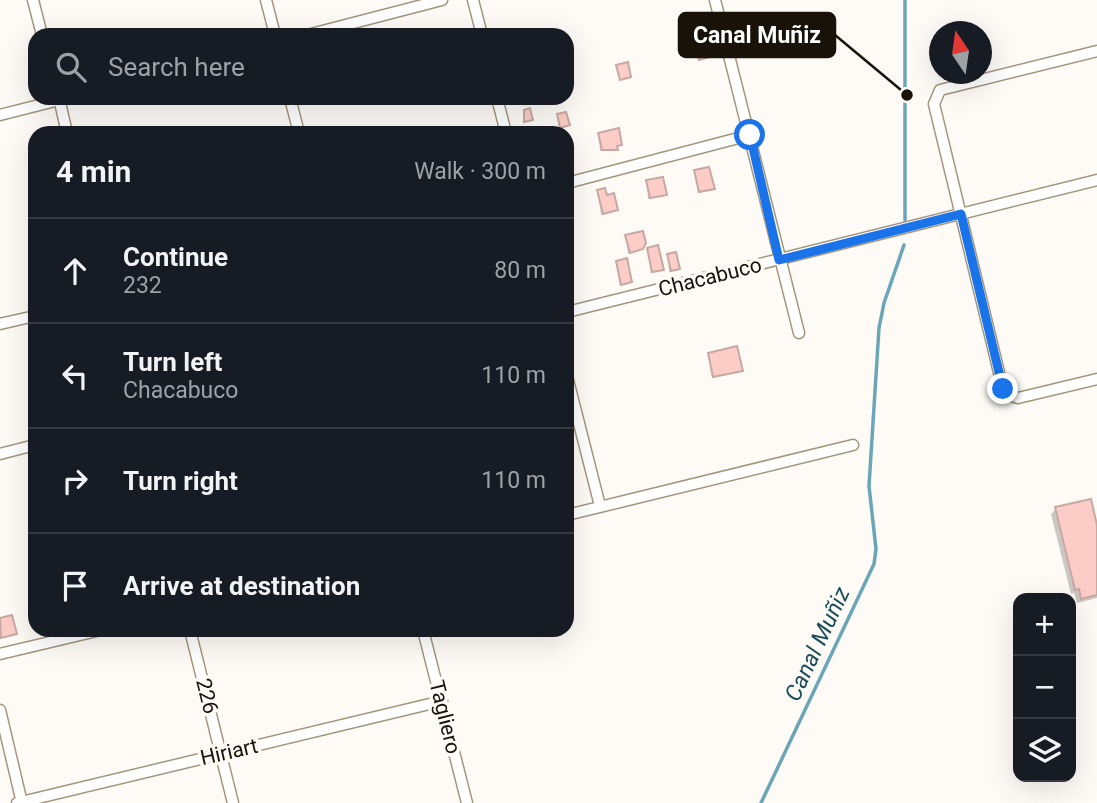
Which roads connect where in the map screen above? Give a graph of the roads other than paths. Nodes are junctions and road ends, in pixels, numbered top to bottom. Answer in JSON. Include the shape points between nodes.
{"nodes":[{"id":1,"x":33,"y":0,"type":"edge"},
{"id":2,"x":266,"y":0,"type":"edge"},
{"id":3,"x":442,"y":0,"type":"edge"},
{"id":4,"x":473,"y":0,"type":"edge"},
{"id":5,"x":715,"y":0,"type":"edge"},
{"id":6,"x":40,"y":28,"type":"edge"},
{"id":7,"x":273,"y":28,"type":"edge"},
{"id":8,"x":334,"y":28,"type":"edge"},
{"id":9,"x":480,"y":28,"type":"edge"},
{"id":10,"x":1097,"y":51,"type":"edge"},
{"id":11,"x":38,"y":105,"type":"edge"},
{"id":12,"x":62,"y":105,"type":"edge"},
{"id":13,"x":292,"y":105,"type":"edge"},
{"id":14,"x":499,"y":105,"type":"edge"},
{"id":15,"x":0,"y":115,"type":"edge"},
{"id":16,"x":66,"y":126,"type":"edge"},
{"id":17,"x":297,"y":126,"type":"edge"},
{"id":18,"x":504,"y":126,"type":"edge"},
{"id":19,"x":750,"y":135,"type":"junction"},
{"id":20,"x":1097,"y":180,"type":"edge"},
{"id":21,"x":574,"y":181,"type":"edge"},
{"id":22,"x":961,"y":214,"type":"junction"},
{"id":23,"x":779,"y":260,"type":"junction"},
{"id":24,"x":574,"y":310,"type":"edge"},
{"id":25,"x":28,"y":318,"type":"edge"},
{"id":26,"x":0,"y":324,"type":"edge"},
{"id":27,"x":799,"y":332,"type":"dead end"},
{"id":28,"x":1097,"y":379,"type":"edge"},
{"id":29,"x":574,"y":404,"type":"edge"},
{"id":30,"x":853,"y":444,"type":"dead end"},
{"id":31,"x":28,"y":447,"type":"edge"},
{"id":32,"x":0,"y":454,"type":"edge"},
{"id":33,"x":600,"y":506,"type":"junction"},
{"id":34,"x":574,"y":512,"type":"edge"},
{"id":35,"x":72,"y":637,"type":"edge"},
{"id":36,"x":192,"y":637,"type":"edge"},
{"id":37,"x":426,"y":637,"type":"edge"},
{"id":38,"x":0,"y":654,"type":"edge"},
{"id":39,"x":442,"y":701,"type":"junction"},
{"id":40,"x":0,"y":710,"type":"edge"},
{"id":41,"x":221,"y":754,"type":"junction"},
{"id":42,"x":20,"y":803,"type":"edge"},
{"id":43,"x":233,"y":803,"type":"edge"},
{"id":44,"x":467,"y":803,"type":"edge"}],
"edges":[{"from":1,"to":6,"type":"street"},
{"from":2,"to":7,"type":"street"},
{"from":3,"to":8,"type":"street"},
{"from":4,"to":9,"type":"street"},
{"from":5,"to":19,"type":"street"},
{"from":10,"to":22,"type":"street","via":[[940,90],[935,95]]},
{"from":11,"to":15,"type":"street"},
{"from":12,"to":16,"type":"street"},
{"from":13,"to":17,"type":"street"},
{"from":14,"to":18,"type":"street"},
{"from":19,"to":21,"type":"street"},
{"from":19,"to":23,"type":"street"},
{"from":20,"to":22,"type":"street","name":"Chacabuco"},
{"from":22,"to":23,"type":"street","name":"Chacabuco"},
{"from":22,"to":28,"type":"street","via":[[1008,396],[1017,398]]},
{"from":23,"to":24,"type":"street","name":"Chacabuco"},
{"from":23,"to":27,"type":"street"},
{"from":25,"to":26,"type":"street"},
{"from":29,"to":33,"type":"street"},
{"from":30,"to":33,"type":"street"},
{"from":31,"to":32,"type":"street"},
{"from":33,"to":34,"type":"street"},
{"from":35,"to":38,"type":"street"},
{"from":36,"to":41,"type":"street","name":"226"},
{"from":37,"to":39,"type":"street","name":"Tagliero"},
{"from":39,"to":41,"type":"street","name":"Hiriart"},
{"from":39,"to":44,"type":"street","name":"Tagliero"},
{"from":40,"to":42,"type":"street"},
{"from":41,"to":42,"type":"street","name":"Hiriart"},
{"from":41,"to":43,"type":"street","name":"226"}]}
